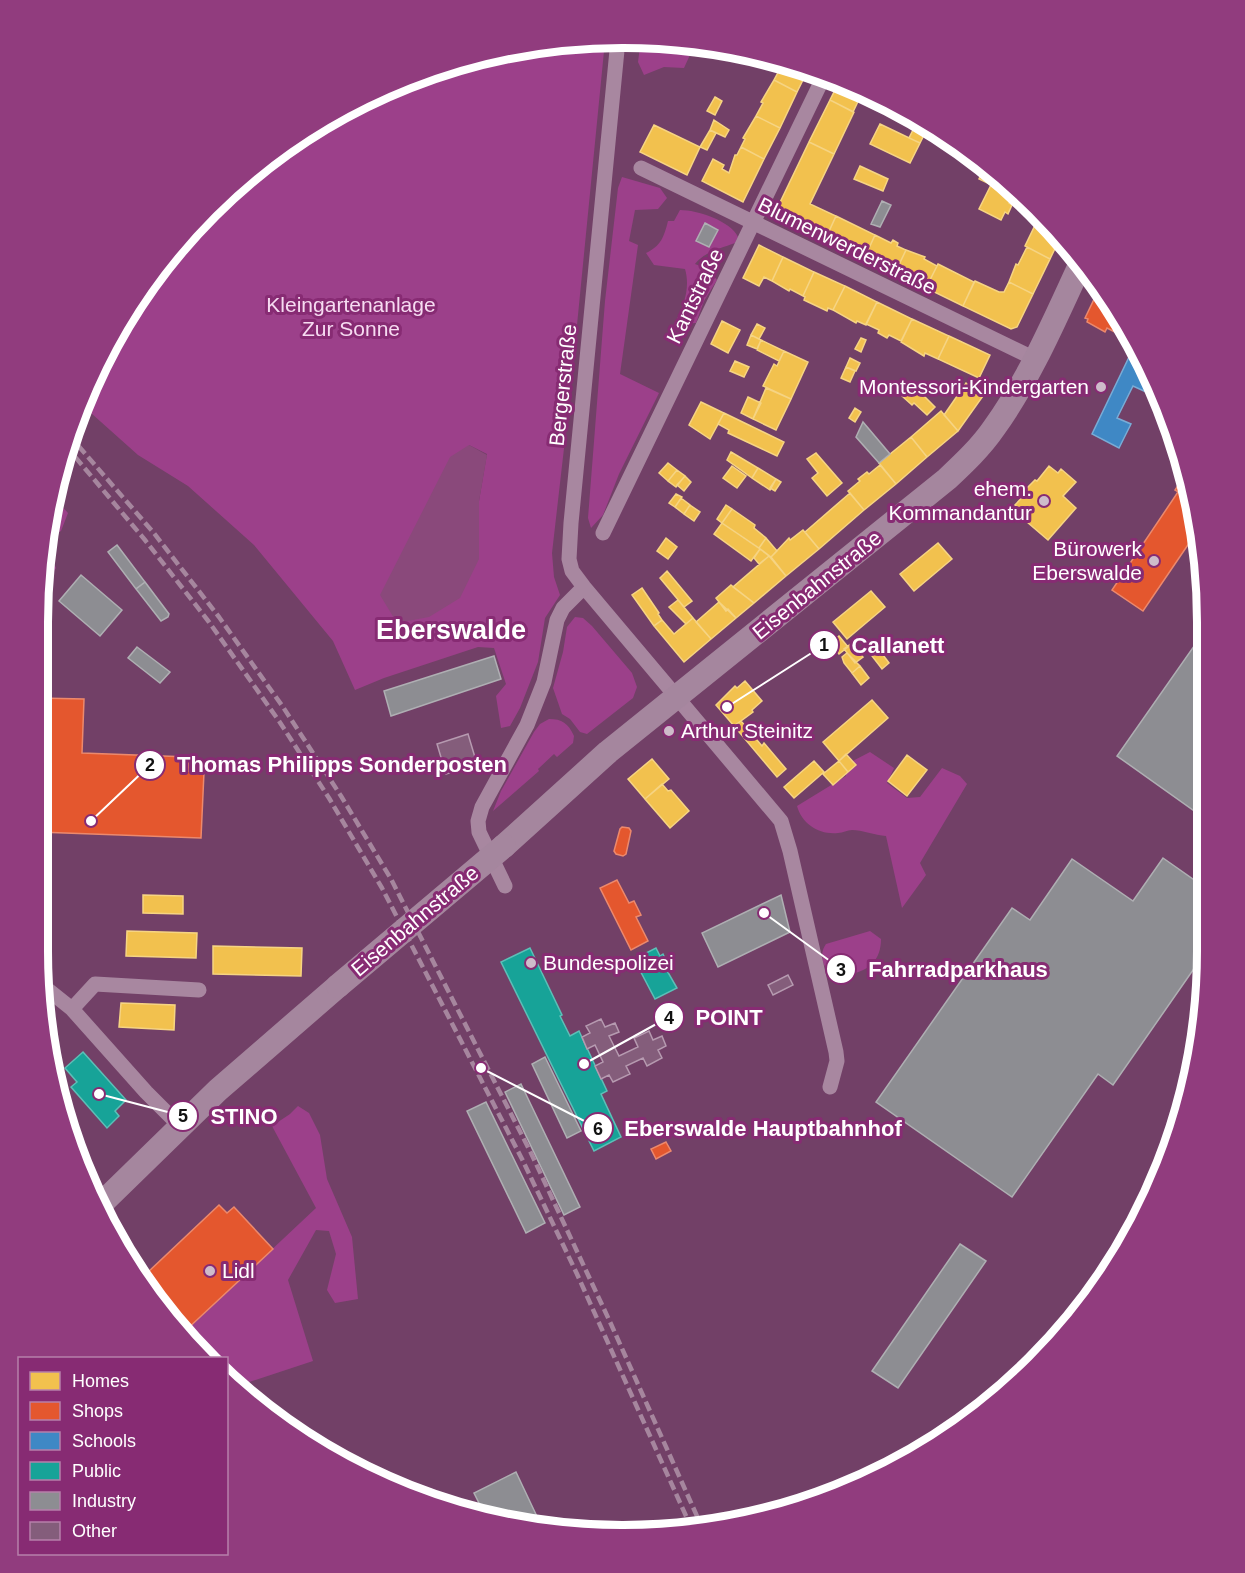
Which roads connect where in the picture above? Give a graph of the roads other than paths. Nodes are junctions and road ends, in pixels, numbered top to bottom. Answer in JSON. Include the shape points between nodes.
{"nodes":[{"id":1,"x":617,"y":48,"type":"edge"},
{"id":2,"x":821,"y":84,"type":"edge"},
{"id":3,"x":641,"y":168,"type":"dead end"},
{"id":4,"x":753,"y":224,"type":"junction"},
{"id":5,"x":1077,"y":272,"type":"edge"},
{"id":6,"x":1035,"y":359,"type":"junction"},
{"id":7,"x":603,"y":533,"type":"dead end"},
{"id":8,"x":584,"y":588,"type":"junction"},
{"id":9,"x":676,"y":698,"type":"junction"},
{"id":10,"x":505,"y":886,"type":"dead end"},
{"id":11,"x":199,"y":990,"type":"dead end"},
{"id":12,"x":49,"y":992,"type":"edge"},
{"id":13,"x":72,"y":1009,"type":"junction"},
{"id":14,"x":830,"y":1087,"type":"dead end"},
{"id":15,"x":180,"y":1126,"type":"junction"},
{"id":16,"x":105,"y":1200,"type":"edge"}],
"edges":[{"from":1,"to":8,"type":"street","name":"Bergerstraße","via":[[571,523],[570,565]]},
{"from":2,"to":4,"type":"street","name":"Kantstraße"},
{"from":3,"to":4,"type":"street","name":"Blumenwerderstraße"},
{"from":4,"to":6,"type":"street","name":"Blumenwerderstraße"},
{"from":4,"to":7,"type":"street","name":"Kantstraße"},
{"from":5,"to":6,"type":"main road","name":"Eisenbahnstraße"},
{"from":6,"to":9,"type":"main road","name":"Eisenbahnstraße","via":[[993,430],[947,479]]},
{"from":8,"to":9,"type":"street","name":"Bergerstraße"},
{"from":8,"to":10,"type":"street","name":"Eisenbahnstraße","via":[[563,608],[557,620],[544,682],[527,725],[478,821],[479,832]]},
{"from":9,"to":14,"type":"street","name":"Bergerstraße","via":[[781,821],[836,1053]]},
{"from":9,"to":15,"type":"main road","name":"Eisenbahnstraße","bridge":true,"via":[[252,1059]]},
{"from":11,"to":13,"type":"street","via":[[95,984]]},
{"from":12,"to":13,"type":"street"},
{"from":13,"to":15,"type":"street"},
{"from":15,"to":16,"type":"main road","name":"Eisenbahnstraße"}]}
